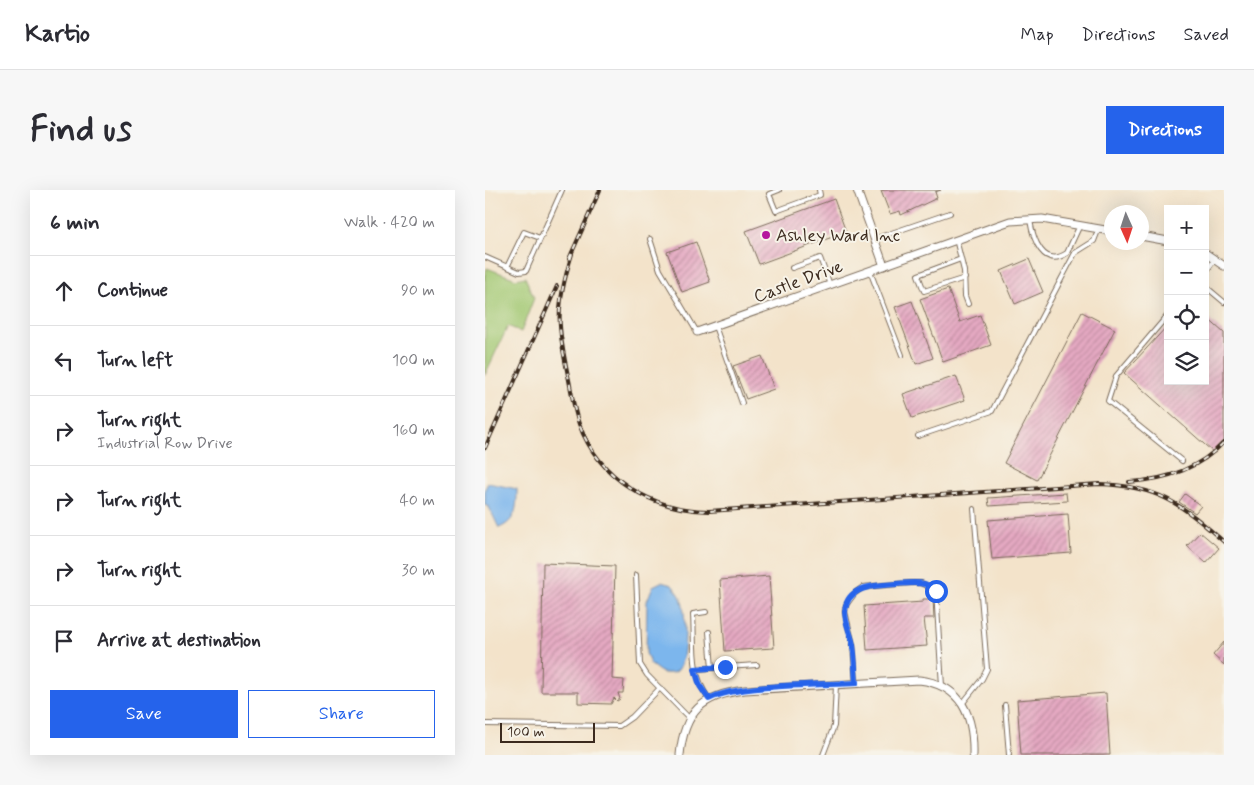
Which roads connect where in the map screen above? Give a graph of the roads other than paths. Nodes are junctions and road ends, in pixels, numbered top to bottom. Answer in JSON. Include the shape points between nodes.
{"nodes":[{"id":1,"x":562,"y":190,"type":"edge"},
{"id":2,"x":779,"y":190,"type":"edge"},
{"id":3,"x":819,"y":190,"type":"edge"},
{"id":4,"x":857,"y":190,"type":"edge"},
{"id":5,"x":950,"y":213,"type":"dead end"},
{"id":6,"x":1030,"y":218,"type":"junction"},
{"id":7,"x":1080,"y":225,"type":"junction"},
{"id":8,"x":1099,"y":228,"type":"junction"},
{"id":9,"x":1104,"y":229,"type":"edge"},
{"id":10,"x":1149,"y":237,"type":"edge"},
{"id":11,"x":541,"y":238,"type":"junction"},
{"id":12,"x":650,"y":239,"type":"dead end"},
{"id":13,"x":874,"y":239,"type":"junction"},
{"id":14,"x":956,"y":240,"type":"junction"},
{"id":15,"x":1164,"y":240,"type":"edge"},
{"id":16,"x":1209,"y":255,"type":"edge"},
{"id":17,"x":485,"y":257,"type":"edge"},
{"id":18,"x":961,"y":258,"type":"junction"},
{"id":19,"x":1215,"y":259,"type":"junction"},
{"id":20,"x":884,"y":266,"type":"junction"},
{"id":21,"x":1224,"y":266,"type":"edge"},
{"id":22,"x":507,"y":267,"type":"junction"},
{"id":23,"x":1209,"y":267,"type":"edge"},
{"id":24,"x":792,"y":268,"type":"dead end"},
{"id":25,"x":870,"y":271,"type":"junction"},
{"id":26,"x":965,"y":278,"type":"junction"},
{"id":27,"x":830,"y":285,"type":"junction"},
{"id":28,"x":1209,"y":289,"type":"edge"},
{"id":29,"x":1224,"y":302,"type":"edge"},
{"id":30,"x":968,"y":304,"type":"dead end"},
{"id":31,"x":1164,"y":320,"type":"edge"},
{"id":32,"x":715,"y":326,"type":"junction"},
{"id":33,"x":697,"y":332,"type":"joint"},
{"id":34,"x":902,"y":355,"type":"dead end"},
{"id":35,"x":743,"y":403,"type":"dead end"},
{"id":36,"x":918,"y":436,"type":"dead end"},
{"id":37,"x":1182,"y":461,"type":"dead end"},
{"id":38,"x":974,"y":509,"type":"dead end"},
{"id":39,"x":636,"y":575,"type":"dead end"},
{"id":40,"x":705,"y":612,"type":"dead end"},
{"id":41,"x":709,"y":632,"type":"dead end"},
{"id":42,"x":757,"y":665,"type":"dead end"},
{"id":43,"x":711,"y":668,"type":"junction"},
{"id":44,"x":695,"y":669,"type":"junction"},
{"id":45,"x":856,"y":683,"type":"junction"},
{"id":46,"x":836,"y":685,"type":"junction"},
{"id":47,"x":941,"y":686,"type":"junction"},
{"id":48,"x":660,"y":688,"type":"junction"},
{"id":49,"x":709,"y":699,"type":"junction"},
{"id":50,"x":962,"y":704,"type":"junction"},
{"id":51,"x":1005,"y":705,"type":"dead end"},
{"id":52,"x":689,"y":718,"type":"junction"},
{"id":53,"x":485,"y":724,"type":"edge"},
{"id":54,"x":680,"y":755,"type":"edge"},
{"id":55,"x":823,"y":755,"type":"edge"},
{"id":56,"x":973,"y":755,"type":"edge"},
{"id":57,"x":1009,"y":755,"type":"edge"}],
"edges":[{"from":1,"to":11,"type":"lane"},
{"from":2,"to":3,"type":"lane","via":[[769,194],[776,211],[820,195]]},
{"from":4,"to":13,"type":"street"},
{"from":5,"to":13,"type":"lane"},
{"from":6,"to":7,"type":"street","name":"Castle Drive"},
{"from":6,"to":7,"type":"lane","via":[[1035,241],[1043,254],[1049,256],[1067,253]]},
{"from":6,"to":14,"type":"street","name":"Castle Drive","via":[[1009,221]]},
{"from":7,"to":8,"type":"street","name":"Castle Drive"},
{"from":8,"to":9,"type":"street","name":"Castle Drive"},
{"from":8,"to":36,"type":"lane","via":[[1094,241],[1075,253],[992,411]]},
{"from":10,"to":15,"type":"street"},
{"from":11,"to":22,"type":"lane","via":[[526,271]]},
{"from":11,"to":22,"type":"lane","via":[[524,232]]},
{"from":12,"to":33,"type":"lane","via":[[660,270]]},
{"from":13,"to":20,"type":"street"},
{"from":14,"to":18,"type":"lane"},
{"from":14,"to":20,"type":"street","name":"Castle Drive"},
{"from":16,"to":19,"type":"street"},
{"from":17,"to":22,"type":"lane"},
{"from":18,"to":26,"type":"lane"},
{"from":18,"to":26,"type":"lane","via":[[918,275],[918,280],[924,291]]},
{"from":19,"to":21,"type":"street"},
{"from":19,"to":23,"type":"lane"},
{"from":20,"to":25,"type":"street","name":"Castle Drive"},
{"from":24,"to":27,"type":"lane","via":[[820,258]]},
{"from":25,"to":27,"type":"street","name":"Castle Drive"},
{"from":25,"to":34,"type":"lane"},
{"from":26,"to":30,"type":"lane"},
{"from":27,"to":32,"type":"street","name":"Castle Drive"},
{"from":28,"to":29,"type":"lane"},
{"from":31,"to":37,"type":"lane","via":[[1115,376],[1108,401]]},
{"from":32,"to":33,"type":"street","name":"Castle Drive"},
{"from":32,"to":35,"type":"lane"},
{"from":38,"to":50,"type":"lane","via":[[987,669]]},
{"from":39,"to":48,"type":"lane","via":[[640,664]]},
{"from":40,"to":44,"type":"lane","via":[[693,614]]},
{"from":41,"to":43,"type":"lane"},
{"from":42,"to":43,"type":"lane"},
{"from":43,"to":44,"type":"lane"},
{"from":44,"to":49,"type":"lane","via":[[700,686]]},
{"from":45,"to":46,"type":"street"},
{"from":45,"to":47,"type":"street","via":[[919,680]]},
{"from":45,"to":47,"type":"lane","via":[[853,645],[845,612],[851,598],[863,587],[921,583],[936,591]]},
{"from":46,"to":49,"type":"street","via":[[731,692]]},
{"from":46,"to":55,"type":"lane","via":[[834,726]]},
{"from":47,"to":50,"type":"street"},
{"from":48,"to":52,"type":"lane"},
{"from":48,"to":53,"type":"lane","via":[[633,717],[619,726]]},
{"from":49,"to":52,"type":"street"},
{"from":50,"to":56,"type":"street","via":[[973,729]]},
{"from":51,"to":57,"type":"lane"},
{"from":52,"to":54,"type":"street","via":[[683,730]]}]}
